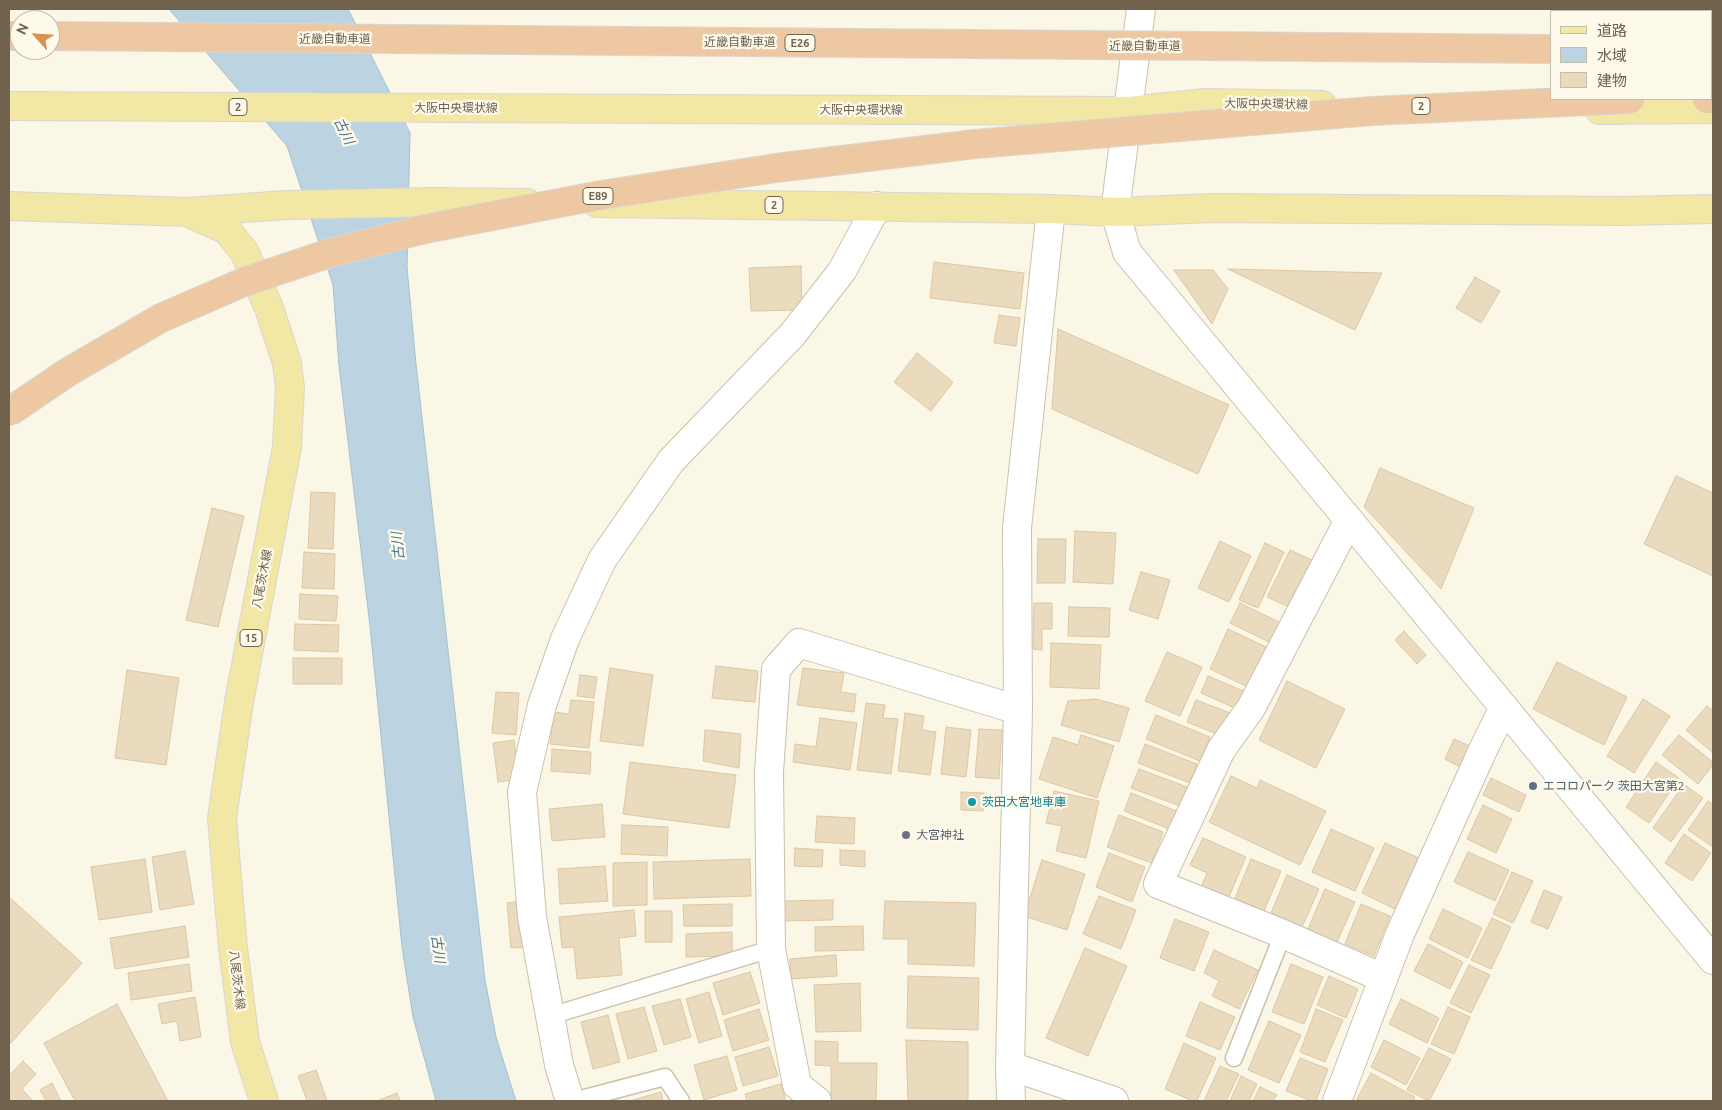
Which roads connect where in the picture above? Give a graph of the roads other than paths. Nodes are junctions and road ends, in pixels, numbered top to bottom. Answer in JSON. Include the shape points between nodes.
{"nodes":[{"id":1,"x":1141,"y":9,"type":"edge"},
{"id":2,"x":60,"y":36,"type":"edge"},
{"id":3,"x":1550,"y":49,"type":"edge"},
{"id":4,"x":1608,"y":100,"type":"edge"},
{"id":5,"x":9,"y":106,"type":"edge"},
{"id":6,"x":1713,"y":109,"type":"edge"},
{"id":7,"x":1129,"y":111,"type":"junction"},
{"id":8,"x":9,"y":206,"type":"edge"},
{"id":9,"x":877,"y":206,"type":"junction"},
{"id":10,"x":1051,"y":209,"type":"junction"},
{"id":11,"x":1713,"y":209,"type":"edge"},
{"id":12,"x":187,"y":212,"type":"junction"},
{"id":13,"x":1115,"y":212,"type":"junction"},
{"id":14,"x":9,"y":412,"type":"edge"},
{"id":15,"x":1349,"y":520,"type":"junction"},
{"id":16,"x":1504,"y":707,"type":"junction"},
{"id":17,"x":1018,"y":710,"type":"junction"},
{"id":18,"x":1283,"y":934,"type":"junction"},
{"id":19,"x":771,"y":949,"type":"junction"},
{"id":20,"x":1713,"y":960,"type":"edge"},
{"id":21,"x":1383,"y":978,"type":"junction"},
{"id":22,"x":550,"y":1016,"type":"junction"},
{"id":23,"x":1234,"y":1058,"type":"dead end"},
{"id":24,"x":1010,"y":1066,"type":"junction"},
{"id":25,"x":264,"y":1101,"type":"edge"},
{"id":26,"x":572,"y":1101,"type":"edge"},
{"id":27,"x":681,"y":1101,"type":"edge"},
{"id":28,"x":817,"y":1101,"type":"edge"},
{"id":29,"x":1011,"y":1101,"type":"edge"},
{"id":30,"x":1114,"y":1101,"type":"edge"},
{"id":31,"x":1337,"y":1101,"type":"edge"}],
"edges":[{"from":1,"to":7,"type":"street"},
{"from":2,"to":3,"type":"highway","name":"近畿自動車道","number":"E26","bridge":true},
{"from":4,"to":14,"type":"highway","number":"E89","bridge":true,"via":[[1372,111],[975,144],[601,195],[425,229],[330,253],[244,282],[161,318],[68,372]]},
{"from":5,"to":7,"type":"main road","name":"大阪中央環状線","number":"2"},
{"from":6,"to":7,"type":"main road","name":"大阪中央環状線","number":"2","via":[[1521,111],[1467,107],[1205,104]]},
{"from":7,"to":13,"type":"street"},
{"from":8,"to":12,"type":"main road","number":"2"},
{"from":9,"to":10,"type":"main road","number":"2"},
{"from":9,"to":12,"type":"main road","number":"2","via":[[432,202],[287,204]]},
{"from":9,"to":22,"type":"street","via":[[842,271],[792,335],[671,461],[602,560],[564,639],[542,705],[522,792],[532,917]]},
{"from":10,"to":13,"type":"main road","number":"2"},
{"from":10,"to":17,"type":"street","via":[[1017,528]]},
{"from":11,"to":13,"type":"main road","number":"2","via":[[1213,208]]},
{"from":12,"to":25,"type":"main road","name":"八尾茨木線","number":"15","via":[[227,230],[245,254],[269,308],[287,363],[290,388],[287,447],[239,702],[222,818],[245,1042]]},
{"from":13,"to":15,"type":"street","via":[[1127,252]]},
{"from":15,"to":16,"type":"street"},
{"from":15,"to":18,"type":"street","via":[[1251,708],[1221,750],[1158,884]]},
{"from":16,"to":20,"type":"street"},
{"from":16,"to":21,"type":"street","via":[[1480,754]]},
{"from":17,"to":19,"type":"street","via":[[799,643],[776,669],[769,772]]},
{"from":17,"to":24,"type":"street"},
{"from":18,"to":21,"type":"street"},
{"from":18,"to":23,"type":"lane"},
{"from":19,"to":22,"type":"lane"},
{"from":19,"to":28,"type":"street","via":[[797,1085]]},
{"from":21,"to":31,"type":"street"},
{"from":22,"to":26,"type":"street","via":[[559,1065]]},
{"from":24,"to":29,"type":"street"},
{"from":24,"to":30,"type":"street"},
{"from":26,"to":27,"type":"lane","via":[[665,1077]]}]}
